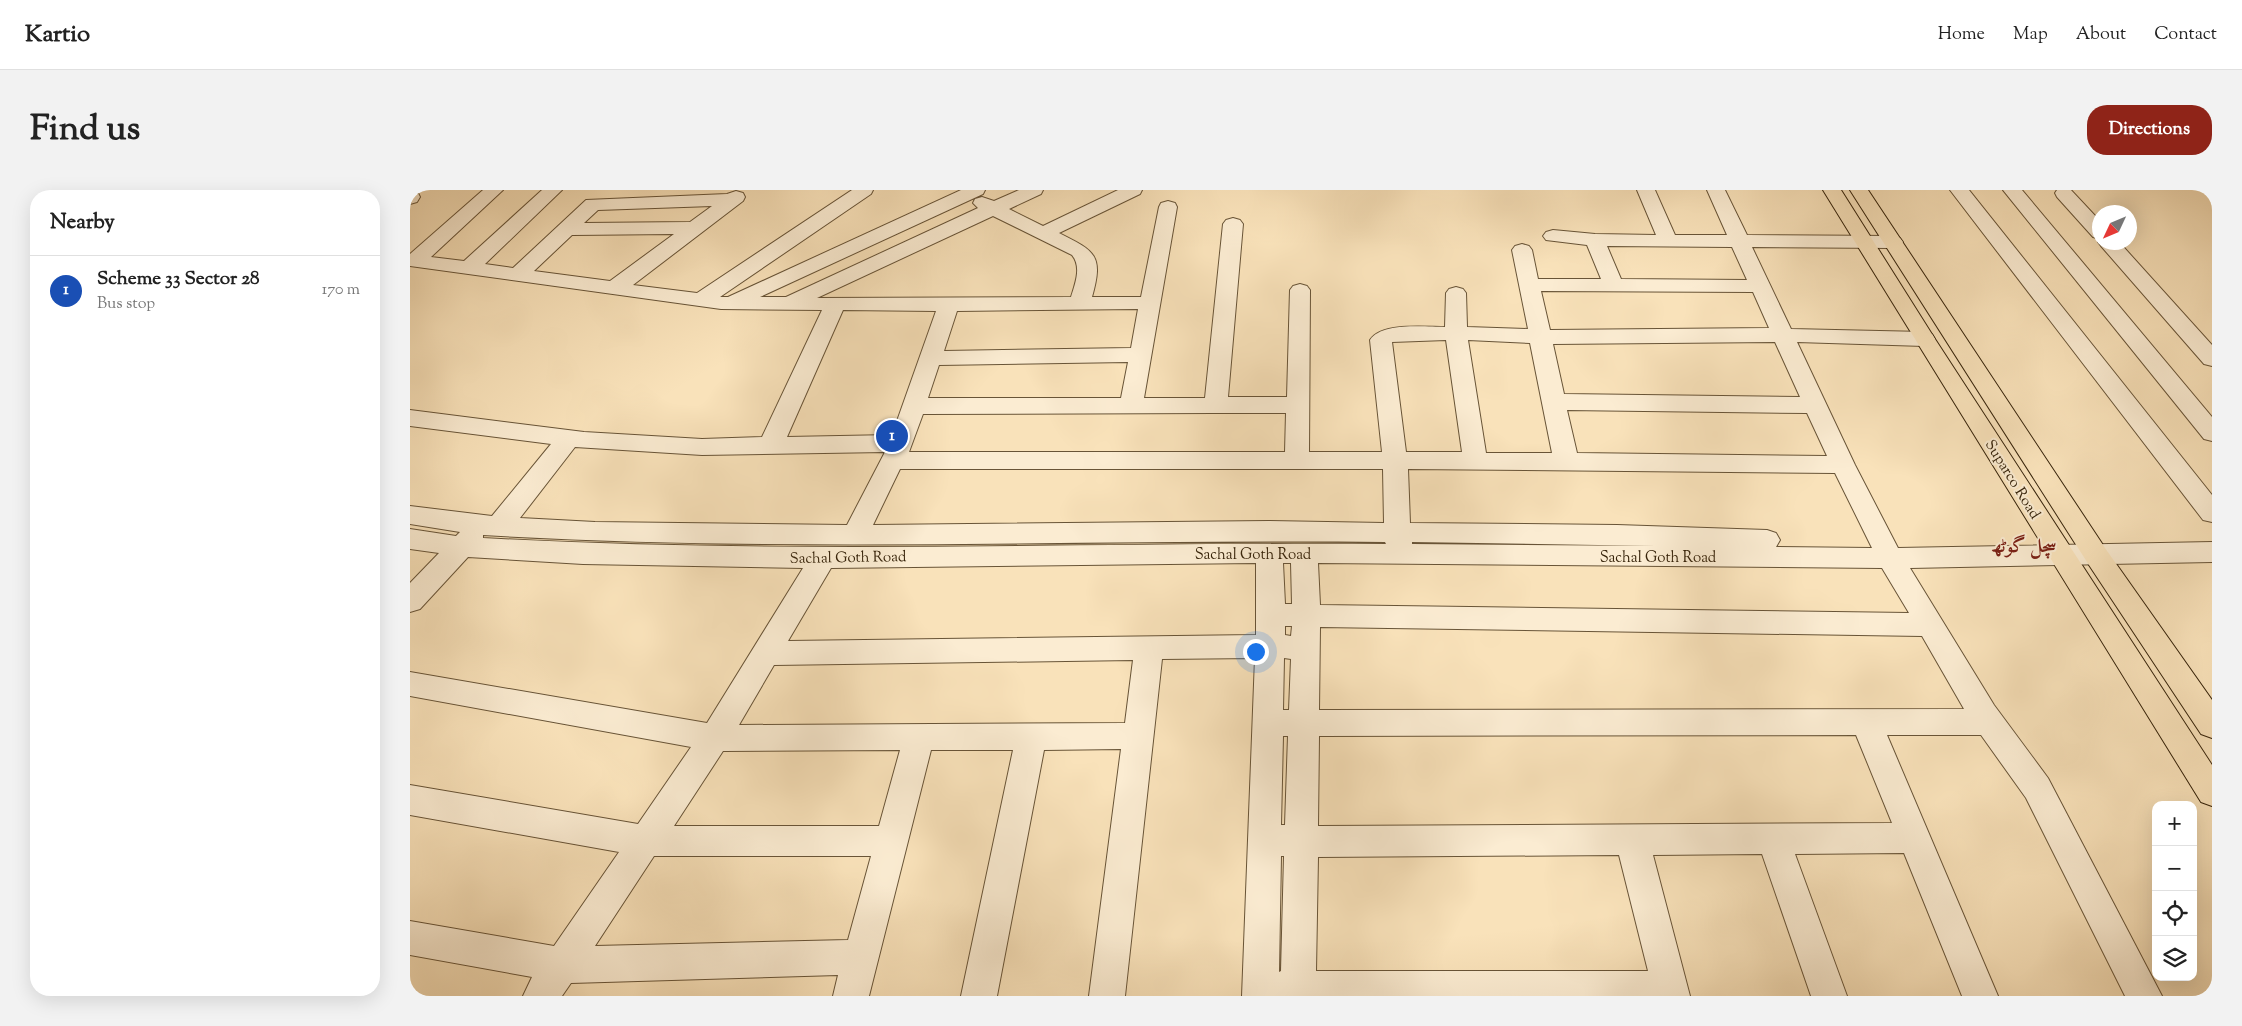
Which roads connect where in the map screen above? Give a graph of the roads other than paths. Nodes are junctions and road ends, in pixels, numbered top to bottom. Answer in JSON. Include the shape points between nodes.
{"nodes":[{"id":1,"x":494,"y":190,"type":"edge"},
{"id":2,"x":553,"y":190,"type":"edge"},
{"id":3,"x":864,"y":190,"type":"edge"},
{"id":4,"x":1034,"y":190,"type":"edge"},
{"id":5,"x":1133,"y":190,"type":"edge"},
{"id":6,"x":1646,"y":190,"type":"edge"},
{"id":7,"x":1716,"y":190,"type":"edge"},
{"id":8,"x":1832,"y":190,"type":"edge"},
{"id":9,"x":1859,"y":190,"type":"edge"},
{"id":10,"x":1959,"y":190,"type":"edge"},
{"id":11,"x":2012,"y":190,"type":"edge"},
{"id":12,"x":967,"y":191,"type":"edge"},
{"id":13,"x":2064,"y":193,"type":"dead end"},
{"id":14,"x":738,"y":195,"type":"edge"},
{"id":15,"x":1168,"y":207,"type":"dead end"},
{"id":16,"x":992,"y":209,"type":"junction"},
{"id":17,"x":1233,"y":224,"type":"dead end"},
{"id":18,"x":2092,"y":224,"type":"edge"},
{"id":19,"x":604,"y":228,"type":"junction"},
{"id":20,"x":696,"y":228,"type":"junction"},
{"id":21,"x":566,"y":229,"type":"junction"},
{"id":22,"x":1042,"y":234,"type":"junction"},
{"id":23,"x":1553,"y":236,"type":"dead end"},
{"id":24,"x":1595,"y":240,"type":"junction"},
{"id":25,"x":1668,"y":240,"type":"junction"},
{"id":26,"x":1739,"y":240,"type":"junction"},
{"id":27,"x":1893,"y":242,"type":"junction"},
{"id":28,"x":1866,"y":243,"type":"junction"},
{"id":29,"x":670,"y":247,"type":"junction"},
{"id":30,"x":1522,"y":250,"type":"dead end"},
{"id":31,"x":2115,"y":250,"type":"edge"},
{"id":32,"x":412,"y":260,"type":"edge"},
{"id":33,"x":468,"y":269,"type":"junction"},
{"id":34,"x":518,"y":275,"type":"junction"},
{"id":35,"x":1530,"y":285,"type":"junction"},
{"id":36,"x":1614,"y":286,"type":"junction"},
{"id":37,"x":1760,"y":286,"type":"junction"},
{"id":38,"x":615,"y":288,"type":"junction"},
{"id":39,"x":1300,"y":290,"type":"dead end"},
{"id":40,"x":1456,"y":293,"type":"dead end"},
{"id":41,"x":701,"y":300,"type":"junction"},
{"id":42,"x":729,"y":303,"type":"junction"},
{"id":43,"x":789,"y":303,"type":"junction"},
{"id":44,"x":1151,"y":303,"type":"junction"},
{"id":45,"x":835,"y":304,"type":"junction"},
{"id":46,"x":1080,"y":304,"type":"junction"},
{"id":47,"x":948,"y":305,"type":"junction"},
{"id":48,"x":1456,"y":333,"type":"junction"},
{"id":49,"x":1783,"y":335,"type":"junction"},
{"id":50,"x":1539,"y":336,"type":"junction"},
{"id":51,"x":1924,"y":339,"type":"junction"},
{"id":52,"x":1141,"y":355,"type":"junction"},
{"id":53,"x":930,"y":358,"type":"junction"},
{"id":54,"x":2212,"y":358,"type":"edge"},
{"id":55,"x":1554,"y":402,"type":"junction"},
{"id":56,"x":1815,"y":405,"type":"junction"},
{"id":57,"x":914,"y":406,"type":"junction"},
{"id":58,"x":1131,"y":406,"type":"junction"},
{"id":59,"x":1216,"y":406,"type":"junction"},
{"id":60,"x":1298,"y":406,"type":"junction"},
{"id":61,"x":410,"y":418,"type":"edge"},
{"id":62,"x":2212,"y":433,"type":"edge"},
{"id":63,"x":569,"y":438,"type":"junction"},
{"id":64,"x":771,"y":445,"type":"junction"},
{"id":65,"x":896,"y":452,"type":"junction"},
{"id":66,"x":1395,"y":461,"type":"junction"},
{"id":67,"x":1475,"y":461,"type":"junction"},
{"id":68,"x":1566,"y":461,"type":"junction"},
{"id":69,"x":1297,"y":462,"type":"junction"},
{"id":70,"x":1843,"y":465,"type":"junction"},
{"id":71,"x":2212,"y":513,"type":"edge"},
{"id":72,"x":410,"y":515,"type":"edge"},
{"id":73,"x":490,"y":526,"type":"junction"},
{"id":74,"x":856,"y":534,"type":"junction"},
{"id":75,"x":410,"y":539,"type":"edge"},
{"id":76,"x":1399,"y":543,"type":"junction"},
{"id":77,"x":462,"y":547,"type":"junction"},
{"id":78,"x":2058,"y":549,"type":"junction"},
{"id":79,"x":2093,"y":549,"type":"junction"},
{"id":80,"x":1887,"y":551,"type":"junction"},
{"id":81,"x":2212,"y":552,"type":"edge"},
{"id":82,"x":1269,"y":553,"type":"junction"},
{"id":83,"x":1304,"y":554,"type":"junction"},
{"id":84,"x":823,"y":558,"type":"junction"},
{"id":85,"x":410,"y":601,"type":"edge"},
{"id":86,"x":1271,"y":615,"type":"junction"},
{"id":87,"x":1306,"y":616,"type":"junction"},
{"id":88,"x":1930,"y":625,"type":"junction"},
{"id":89,"x":1270,"y":646,"type":"junction"},
{"id":90,"x":1149,"y":648,"type":"junction"},
{"id":91,"x":1305,"y":648,"type":"junction"},
{"id":92,"x":767,"y":652,"type":"junction"},
{"id":93,"x":410,"y":684,"type":"edge"},
{"id":94,"x":1866,"y":722,"type":"junction"},
{"id":95,"x":1989,"y":722,"type":"junction"},
{"id":96,"x":1303,"y":723,"type":"junction"},
{"id":97,"x":1268,"y":724,"type":"junction"},
{"id":98,"x":2212,"y":725,"type":"edge"},
{"id":99,"x":1031,"y":736,"type":"junction"},
{"id":100,"x":1139,"y":736,"type":"junction"},
{"id":101,"x":919,"y":737,"type":"junction"},
{"id":102,"x":715,"y":738,"type":"junction"},
{"id":103,"x":2212,"y":792,"type":"edge"},
{"id":104,"x":410,"y":800,"type":"edge"},
{"id":105,"x":1914,"y":838,"type":"junction"},
{"id":106,"x":1264,"y":839,"type":"junction"},
{"id":107,"x":1773,"y":839,"type":"junction"},
{"id":108,"x":1632,"y":840,"type":"junction"},
{"id":109,"x":646,"y":841,"type":"junction"},
{"id":110,"x":892,"y":841,"type":"junction"},
{"id":111,"x":1301,"y":842,"type":"junction"},
{"id":112,"x":410,"y":938,"type":"edge"},
{"id":113,"x":861,"y":957,"type":"junction"},
{"id":114,"x":562,"y":965,"type":"junction"},
{"id":115,"x":1298,"y":992,"type":"edge"},
{"id":116,"x":1515,"y":992,"type":"edge"},
{"id":117,"x":1671,"y":992,"type":"edge"},
{"id":118,"x":1260,"y":993,"type":"edge"},
{"id":119,"x":541,"y":996,"type":"edge"},
{"id":120,"x":851,"y":996,"type":"edge"},
{"id":121,"x":978,"y":996,"type":"edge"},
{"id":122,"x":1108,"y":996,"type":"edge"},
{"id":123,"x":1829,"y":996,"type":"edge"},
{"id":124,"x":1980,"y":996,"type":"edge"},
{"id":125,"x":2144,"y":996,"type":"edge"}],
"edges":[{"from":1,"to":32,"type":"street"},
{"from":2,"to":33,"type":"street"},
{"from":3,"to":41,"type":"street"},
{"from":4,"to":16,"type":"street"},
{"from":5,"to":22,"type":"street"},
{"from":6,"to":25,"type":"street"},
{"from":7,"to":26,"type":"street"},
{"from":8,"to":28,"type":"main road","name":"Suparco Road"},
{"from":9,"to":27,"type":"main road","name":"Suparco Road"},
{"from":10,"to":71,"type":"street"},
{"from":11,"to":62,"type":"street"},
{"from":12,"to":16,"type":"street"},
{"from":12,"to":42,"type":"street"},
{"from":13,"to":18,"type":"street"},
{"from":14,"to":20,"type":"street"},
{"from":14,"to":21,"type":"street","via":[[593,204]]},
{"from":15,"to":44,"type":"street"},
{"from":16,"to":22,"type":"street"},
{"from":16,"to":43,"type":"street"},
{"from":17,"to":59,"type":"street"},
{"from":19,"to":20,"type":"street"},
{"from":19,"to":21,"type":"street"},
{"from":19,"to":29,"type":"street","via":[[605,233]]},
{"from":20,"to":29,"type":"street"},
{"from":21,"to":34,"type":"street"},
{"from":22,"to":46,"type":"street","via":[[1086,256],[1088,262]]},
{"from":23,"to":24,"type":"street"},
{"from":24,"to":25,"type":"street"},
{"from":24,"to":36,"type":"street"},
{"from":25,"to":26,"type":"street"},
{"from":26,"to":28,"type":"street"},
{"from":26,"to":37,"type":"street"},
{"from":27,"to":28,"type":"street"},
{"from":27,"to":79,"type":"main road","name":"Suparco Road"},
{"from":28,"to":51,"type":"main road","name":"Suparco Road"},
{"from":29,"to":38,"type":"street"},
{"from":30,"to":35,"type":"street"},
{"from":31,"to":54,"type":"street"},
{"from":32,"to":33,"type":"street"},
{"from":33,"to":34,"type":"street"},
{"from":34,"to":38,"type":"street"},
{"from":35,"to":36,"type":"street"},
{"from":35,"to":50,"type":"street"},
{"from":36,"to":37,"type":"street"},
{"from":37,"to":49,"type":"street"},
{"from":38,"to":41,"type":"street"},
{"from":39,"to":60,"type":"street"},
{"from":40,"to":48,"type":"street"},
{"from":41,"to":42,"type":"street"},
{"from":42,"to":43,"type":"street"},
{"from":43,"to":45,"type":"street"},
{"from":44,"to":46,"type":"street"},
{"from":44,"to":52,"type":"street"},
{"from":45,"to":47,"type":"street"},
{"from":45,"to":64,"type":"street"},
{"from":46,"to":47,"type":"street"},
{"from":47,"to":53,"type":"street"},
{"from":48,"to":50,"type":"street"},
{"from":48,"to":66,"type":"street","via":[[1395,334],[1380,340]]},
{"from":48,"to":67,"type":"street"},
{"from":49,"to":50,"type":"street"},
{"from":49,"to":51,"type":"street"},
{"from":49,"to":56,"type":"street"},
{"from":50,"to":55,"type":"street"},
{"from":51,"to":78,"type":"main road","name":"Suparco Road"},
{"from":52,"to":53,"type":"street"},
{"from":52,"to":58,"type":"street"},
{"from":53,"to":57,"type":"street"},
{"from":55,"to":56,"type":"street"},
{"from":55,"to":68,"type":"street"},
{"from":56,"to":70,"type":"street"},
{"from":57,"to":58,"type":"street"},
{"from":57,"to":65,"type":"street"},
{"from":58,"to":59,"type":"street"},
{"from":59,"to":60,"type":"street"},
{"from":60,"to":69,"type":"street"},
{"from":61,"to":63,"type":"street"},
{"from":63,"to":64,"type":"street","via":[[702,447]]},
{"from":63,"to":73,"type":"street"},
{"from":64,"to":65,"type":"street"},
{"from":65,"to":69,"type":"street","via":[[1085,460]]},
{"from":65,"to":74,"type":"street"},
{"from":66,"to":67,"type":"street"},
{"from":66,"to":69,"type":"street"},
{"from":66,"to":76,"type":"street"},
{"from":67,"to":68,"type":"street"},
{"from":68,"to":70,"type":"street"},
{"from":70,"to":80,"type":"street"},
{"from":72,"to":73,"type":"street","name":"Sachal Goth Road"},
{"from":73,"to":74,"type":"street","name":"Sachal Goth Road","via":[[604,532]]},
{"from":73,"to":77,"type":"street"},
{"from":74,"to":76,"type":"street","name":"Sachal Goth Road"},
{"from":75,"to":77,"type":"street","name":"Sachal Goth Road"},
{"from":76,"to":80,"type":"street","name":"Sachal Goth Road","via":[[1625,558]]},
{"from":76,"to":83,"type":"street","name":"Sachal Goth Road"},
{"from":77,"to":84,"type":"street","name":"Sachal Goth Road","via":[[583,554]]},
{"from":77,"to":85,"type":"street"},
{"from":78,"to":79,"type":"street","name":"Sachal Goth Road"},
{"from":78,"to":80,"type":"street","name":"Sachal Goth Road"},
{"from":78,"to":103,"type":"main road","name":"Suparco Road"},
{"from":79,"to":81,"type":"street","name":"Sachal Goth Road"},
{"from":79,"to":98,"type":"main road","name":"Suparco Road"},
{"from":80,"to":88,"type":"street"},
{"from":82,"to":83,"type":"street","name":"Sachal Goth Road"},
{"from":82,"to":84,"type":"street","name":"Sachal Goth Road"},
{"from":82,"to":86,"type":"street"},
{"from":83,"to":87,"type":"street"},
{"from":84,"to":92,"type":"street"},
{"from":86,"to":87,"type":"street"},
{"from":86,"to":89,"type":"street"},
{"from":87,"to":88,"type":"street"},
{"from":87,"to":91,"type":"street"},
{"from":88,"to":95,"type":"street"},
{"from":89,"to":90,"type":"street"},
{"from":89,"to":91,"type":"street"},
{"from":89,"to":97,"type":"street"},
{"from":90,"to":92,"type":"street"},
{"from":90,"to":100,"type":"street"},
{"from":91,"to":96,"type":"street"},
{"from":92,"to":102,"type":"street"},
{"from":93,"to":102,"type":"street"},
{"from":94,"to":95,"type":"street"},
{"from":94,"to":96,"type":"street"},
{"from":94,"to":105,"type":"street"},
{"from":95,"to":125,"type":"street","via":[[2036,788]]},
{"from":96,"to":97,"type":"street"},
{"from":96,"to":111,"type":"street"},
{"from":97,"to":106,"type":"street"},
{"from":99,"to":100,"type":"street"},
{"from":99,"to":101,"type":"street"},
{"from":99,"to":121,"type":"street"},
{"from":100,"to":122,"type":"street"},
{"from":101,"to":102,"type":"street"},
{"from":101,"to":110,"type":"street"},
{"from":102,"to":109,"type":"street"},
{"from":104,"to":109,"type":"street"},
{"from":105,"to":107,"type":"street"},
{"from":105,"to":124,"type":"street"},
{"from":106,"to":111,"type":"street"},
{"from":106,"to":118,"type":"street"},
{"from":107,"to":108,"type":"street"},
{"from":107,"to":123,"type":"street"},
{"from":108,"to":111,"type":"street"},
{"from":108,"to":117,"type":"street"},
{"from":109,"to":110,"type":"street"},
{"from":109,"to":114,"type":"street"},
{"from":110,"to":113,"type":"street"},
{"from":111,"to":115,"type":"street"},
{"from":112,"to":114,"type":"street"},
{"from":113,"to":114,"type":"street"},
{"from":113,"to":120,"type":"street"},
{"from":114,"to":119,"type":"street"},
{"from":115,"to":116,"type":"street"},
{"from":115,"to":118,"type":"street"},
{"from":116,"to":117,"type":"street"}]}
